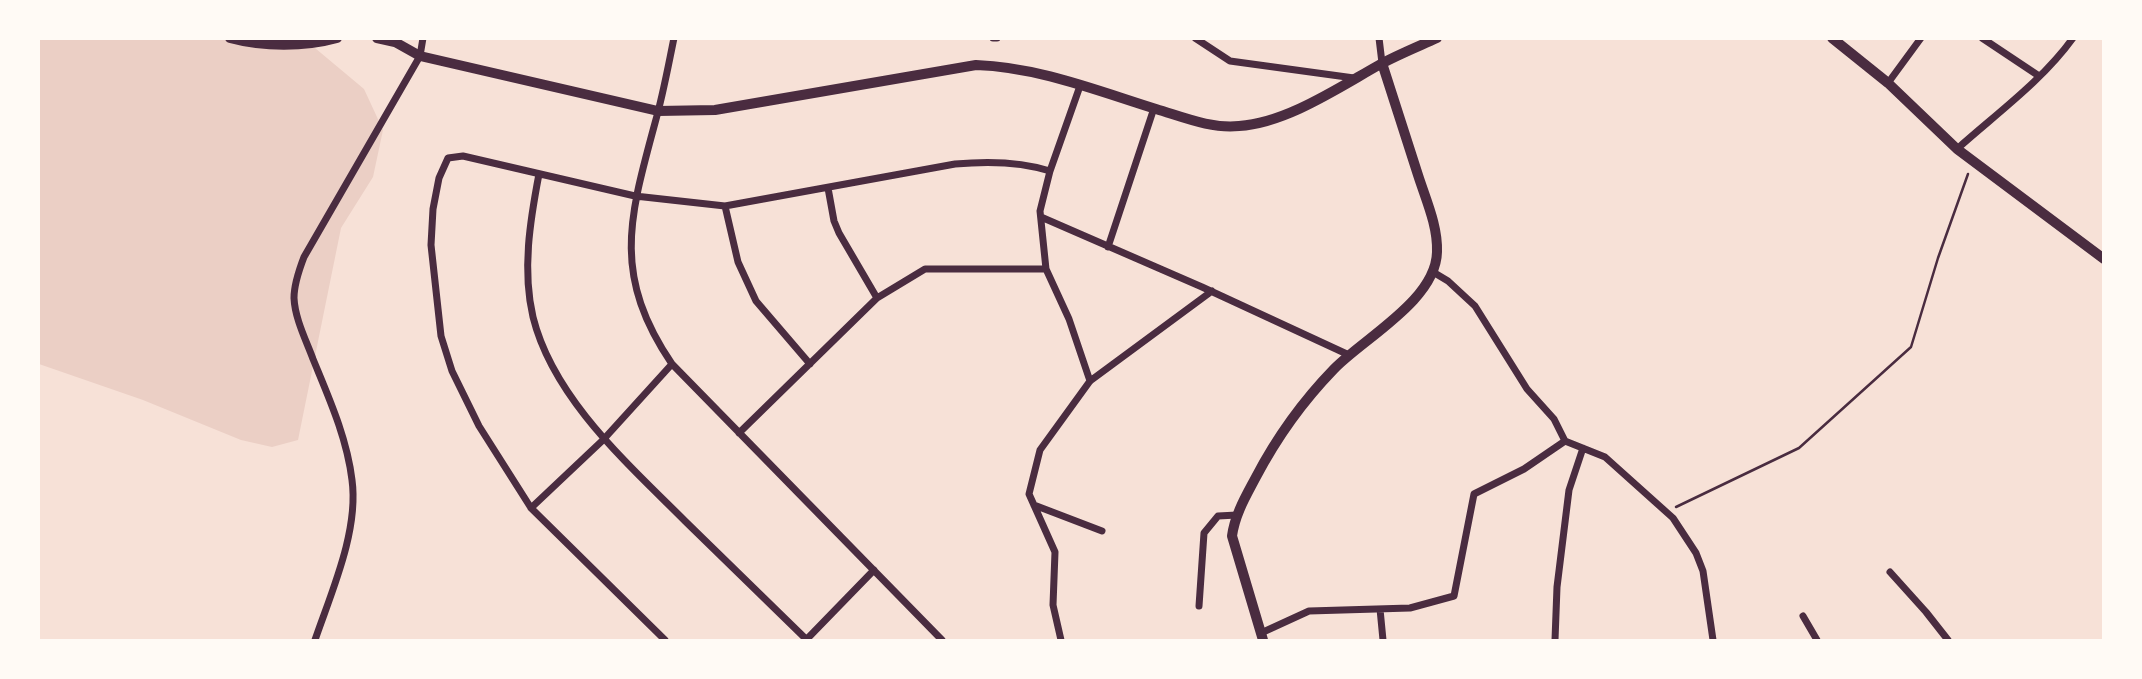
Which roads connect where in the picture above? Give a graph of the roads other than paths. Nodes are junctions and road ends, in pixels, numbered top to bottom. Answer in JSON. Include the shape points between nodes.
{"nodes":[{"id":1,"x":230,"y":38,"type":"edge"},
{"id":2,"x":337,"y":38,"type":"edge"},
{"id":3,"x":376,"y":38,"type":"edge"},
{"id":4,"x":423,"y":38,"type":"edge"},
{"id":5,"x":674,"y":38,"type":"edge"},
{"id":6,"x":1195,"y":38,"type":"edge"},
{"id":7,"x":1379,"y":38,"type":"edge"},
{"id":8,"x":1437,"y":38,"type":"edge"},
{"id":9,"x":1832,"y":38,"type":"edge"},
{"id":10,"x":1921,"y":38,"type":"edge"},
{"id":11,"x":1982,"y":38,"type":"edge"},
{"id":12,"x":2073,"y":38,"type":"edge"},
{"id":13,"x":420,"y":56,"type":"junction"},
{"id":14,"x":1382,"y":63,"type":"junction"},
{"id":15,"x":2039,"y":76,"type":"junction"},
{"id":16,"x":1355,"y":79,"type":"junction"},
{"id":17,"x":1888,"y":83,"type":"junction"},
{"id":18,"x":1080,"y":86,"type":"junction"},
{"id":19,"x":1154,"y":108,"type":"junction"},
{"id":20,"x":658,"y":111,"type":"junction"},
{"id":21,"x":1956,"y":149,"type":"junction"},
{"id":22,"x":1049,"y":171,"type":"junction"},
{"id":23,"x":539,"y":174,"type":"junction"},
{"id":24,"x":828,"y":187,"type":"junction"},
{"id":25,"x":635,"y":196,"type":"junction"},
{"id":26,"x":725,"y":206,"type":"junction"},
{"id":27,"x":1041,"y":217,"type":"junction"},
{"id":28,"x":1108,"y":247,"type":"junction"},
{"id":29,"x":2104,"y":259,"type":"edge"},
{"id":30,"x":1046,"y":269,"type":"junction"},
{"id":31,"x":1433,"y":272,"type":"junction"},
{"id":32,"x":1212,"y":291,"type":"junction"},
{"id":33,"x":877,"y":298,"type":"junction"},
{"id":34,"x":1349,"y":355,"type":"junction"},
{"id":35,"x":671,"y":364,"type":"junction"},
{"id":36,"x":810,"y":364,"type":"junction"},
{"id":37,"x":1090,"y":381,"type":"junction"},
{"id":38,"x":739,"y":433,"type":"junction"},
{"id":39,"x":603,"y":440,"type":"junction"},
{"id":40,"x":1565,"y":441,"type":"junction"},
{"id":41,"x":1583,"y":448,"type":"junction"},
{"id":42,"x":1034,"y":505,"type":"junction"},
{"id":43,"x":531,"y":508,"type":"junction"},
{"id":44,"x":1237,"y":515,"type":"junction"},
{"id":45,"x":1102,"y":531,"type":"dead end"},
{"id":46,"x":874,"y":570,"type":"junction"},
{"id":47,"x":1890,"y":572,"type":"dead end"},
{"id":48,"x":1199,"y":606,"type":"dead end"},
{"id":49,"x":1380,"y":609,"type":"junction"},
{"id":50,"x":1803,"y":615,"type":"dead end"},
{"id":51,"x":1262,"y":637,"type":"edge"},
{"id":52,"x":315,"y":640,"type":"edge"},
{"id":53,"x":665,"y":640,"type":"edge"},
{"id":54,"x":807,"y":640,"type":"edge"},
{"id":55,"x":942,"y":640,"type":"edge"},
{"id":56,"x":1061,"y":640,"type":"edge"},
{"id":57,"x":1383,"y":640,"type":"edge"},
{"id":58,"x":1555,"y":640,"type":"edge"},
{"id":59,"x":1713,"y":640,"type":"edge"},
{"id":60,"x":1817,"y":640,"type":"edge"},
{"id":61,"x":1948,"y":640,"type":"edge"}],
"edges":[{"from":1,"to":2,"type":"street","via":[[313,44]]},
{"from":3,"to":13,"type":"street"},
{"from":4,"to":13,"type":"street"},
{"from":5,"to":20,"type":"street"},
{"from":6,"to":16,"type":"street","via":[[1230,61]]},
{"from":7,"to":14,"type":"street"},
{"from":8,"to":14,"type":"street"},
{"from":9,"to":17,"type":"street"},
{"from":10,"to":17,"type":"street"},
{"from":11,"to":15,"type":"street"},
{"from":12,"to":15,"type":"street"},
{"from":13,"to":20,"type":"street"},
{"from":13,"to":52,"type":"street","via":[[304,257],[295,286],[299,324],[336,417],[353,482],[346,546]]},
{"from":14,"to":16,"type":"street"},
{"from":14,"to":31,"type":"street","via":[[1434,226],[1437,256]]},
{"from":15,"to":21,"type":"street"},
{"from":16,"to":19,"type":"street","via":[[1251,125],[1210,124]]},
{"from":17,"to":21,"type":"street"},
{"from":18,"to":19,"type":"street"},
{"from":18,"to":20,"type":"street","via":[[1026,71],[976,65],[734,107]]},
{"from":18,"to":22,"type":"street"},
{"from":19,"to":28,"type":"street"},
{"from":20,"to":25,"type":"street"},
{"from":21,"to":29,"type":"street"},
{"from":22,"to":24,"type":"street","via":[[1027,164],[976,162]]},
{"from":22,"to":27,"type":"street"},
{"from":23,"to":25,"type":"street"},
{"from":23,"to":39,"type":"street","via":[[528,243],[533,316],[558,375]]},
{"from":23,"to":43,"type":"street","via":[[463,156],[448,158],[439,178],[431,245],[442,336],[452,371],[479,426]]},
{"from":24,"to":26,"type":"street"},
{"from":24,"to":33,"type":"street","via":[[839,233]]},
{"from":25,"to":26,"type":"street"},
{"from":25,"to":35,"type":"street","via":[[629,246],[632,274],[648,326]]},
{"from":26,"to":36,"type":"street","via":[[738,262],[756,301]]},
{"from":27,"to":28,"type":"street"},
{"from":27,"to":30,"type":"street"},
{"from":28,"to":32,"type":"street"},
{"from":30,"to":33,"type":"street","via":[[926,270]]},
{"from":30,"to":37,"type":"street"},
{"from":31,"to":34,"type":"street","via":[[1402,311]]},
{"from":31,"to":40,"type":"street","via":[[1475,306]]},
{"from":32,"to":34,"type":"street"},
{"from":32,"to":37,"type":"street"},
{"from":33,"to":36,"type":"street"},
{"from":34,"to":44,"type":"street","via":[[1278,436]]},
{"from":35,"to":38,"type":"street"},
{"from":35,"to":39,"type":"street"},
{"from":36,"to":38,"type":"street"},
{"from":37,"to":42,"type":"street","via":[[1040,450],[1029,494]]},
{"from":38,"to":46,"type":"street"},
{"from":39,"to":43,"type":"street"},
{"from":39,"to":54,"type":"street"},
{"from":40,"to":41,"type":"street"},
{"from":40,"to":49,"type":"street","via":[[1524,469],[1474,494],[1454,596],[1410,608]]},
{"from":41,"to":58,"type":"street","via":[[1569,490]]},
{"from":41,"to":59,"type":"street","via":[[1620,468],[1673,518],[1703,570]]},
{"from":42,"to":45,"type":"street"},
{"from":42,"to":56,"type":"street","via":[[1055,552],[1053,606]]},
{"from":43,"to":53,"type":"street"},
{"from":44,"to":48,"type":"street","via":[[1219,516],[1204,533]]},
{"from":44,"to":51,"type":"street","via":[[1232,536]]},
{"from":46,"to":54,"type":"street"},
{"from":46,"to":55,"type":"street"},
{"from":47,"to":61,"type":"street"},
{"from":49,"to":51,"type":"street","via":[[1308,611]]},
{"from":49,"to":57,"type":"street"},
{"from":50,"to":60,"type":"street"}]}
